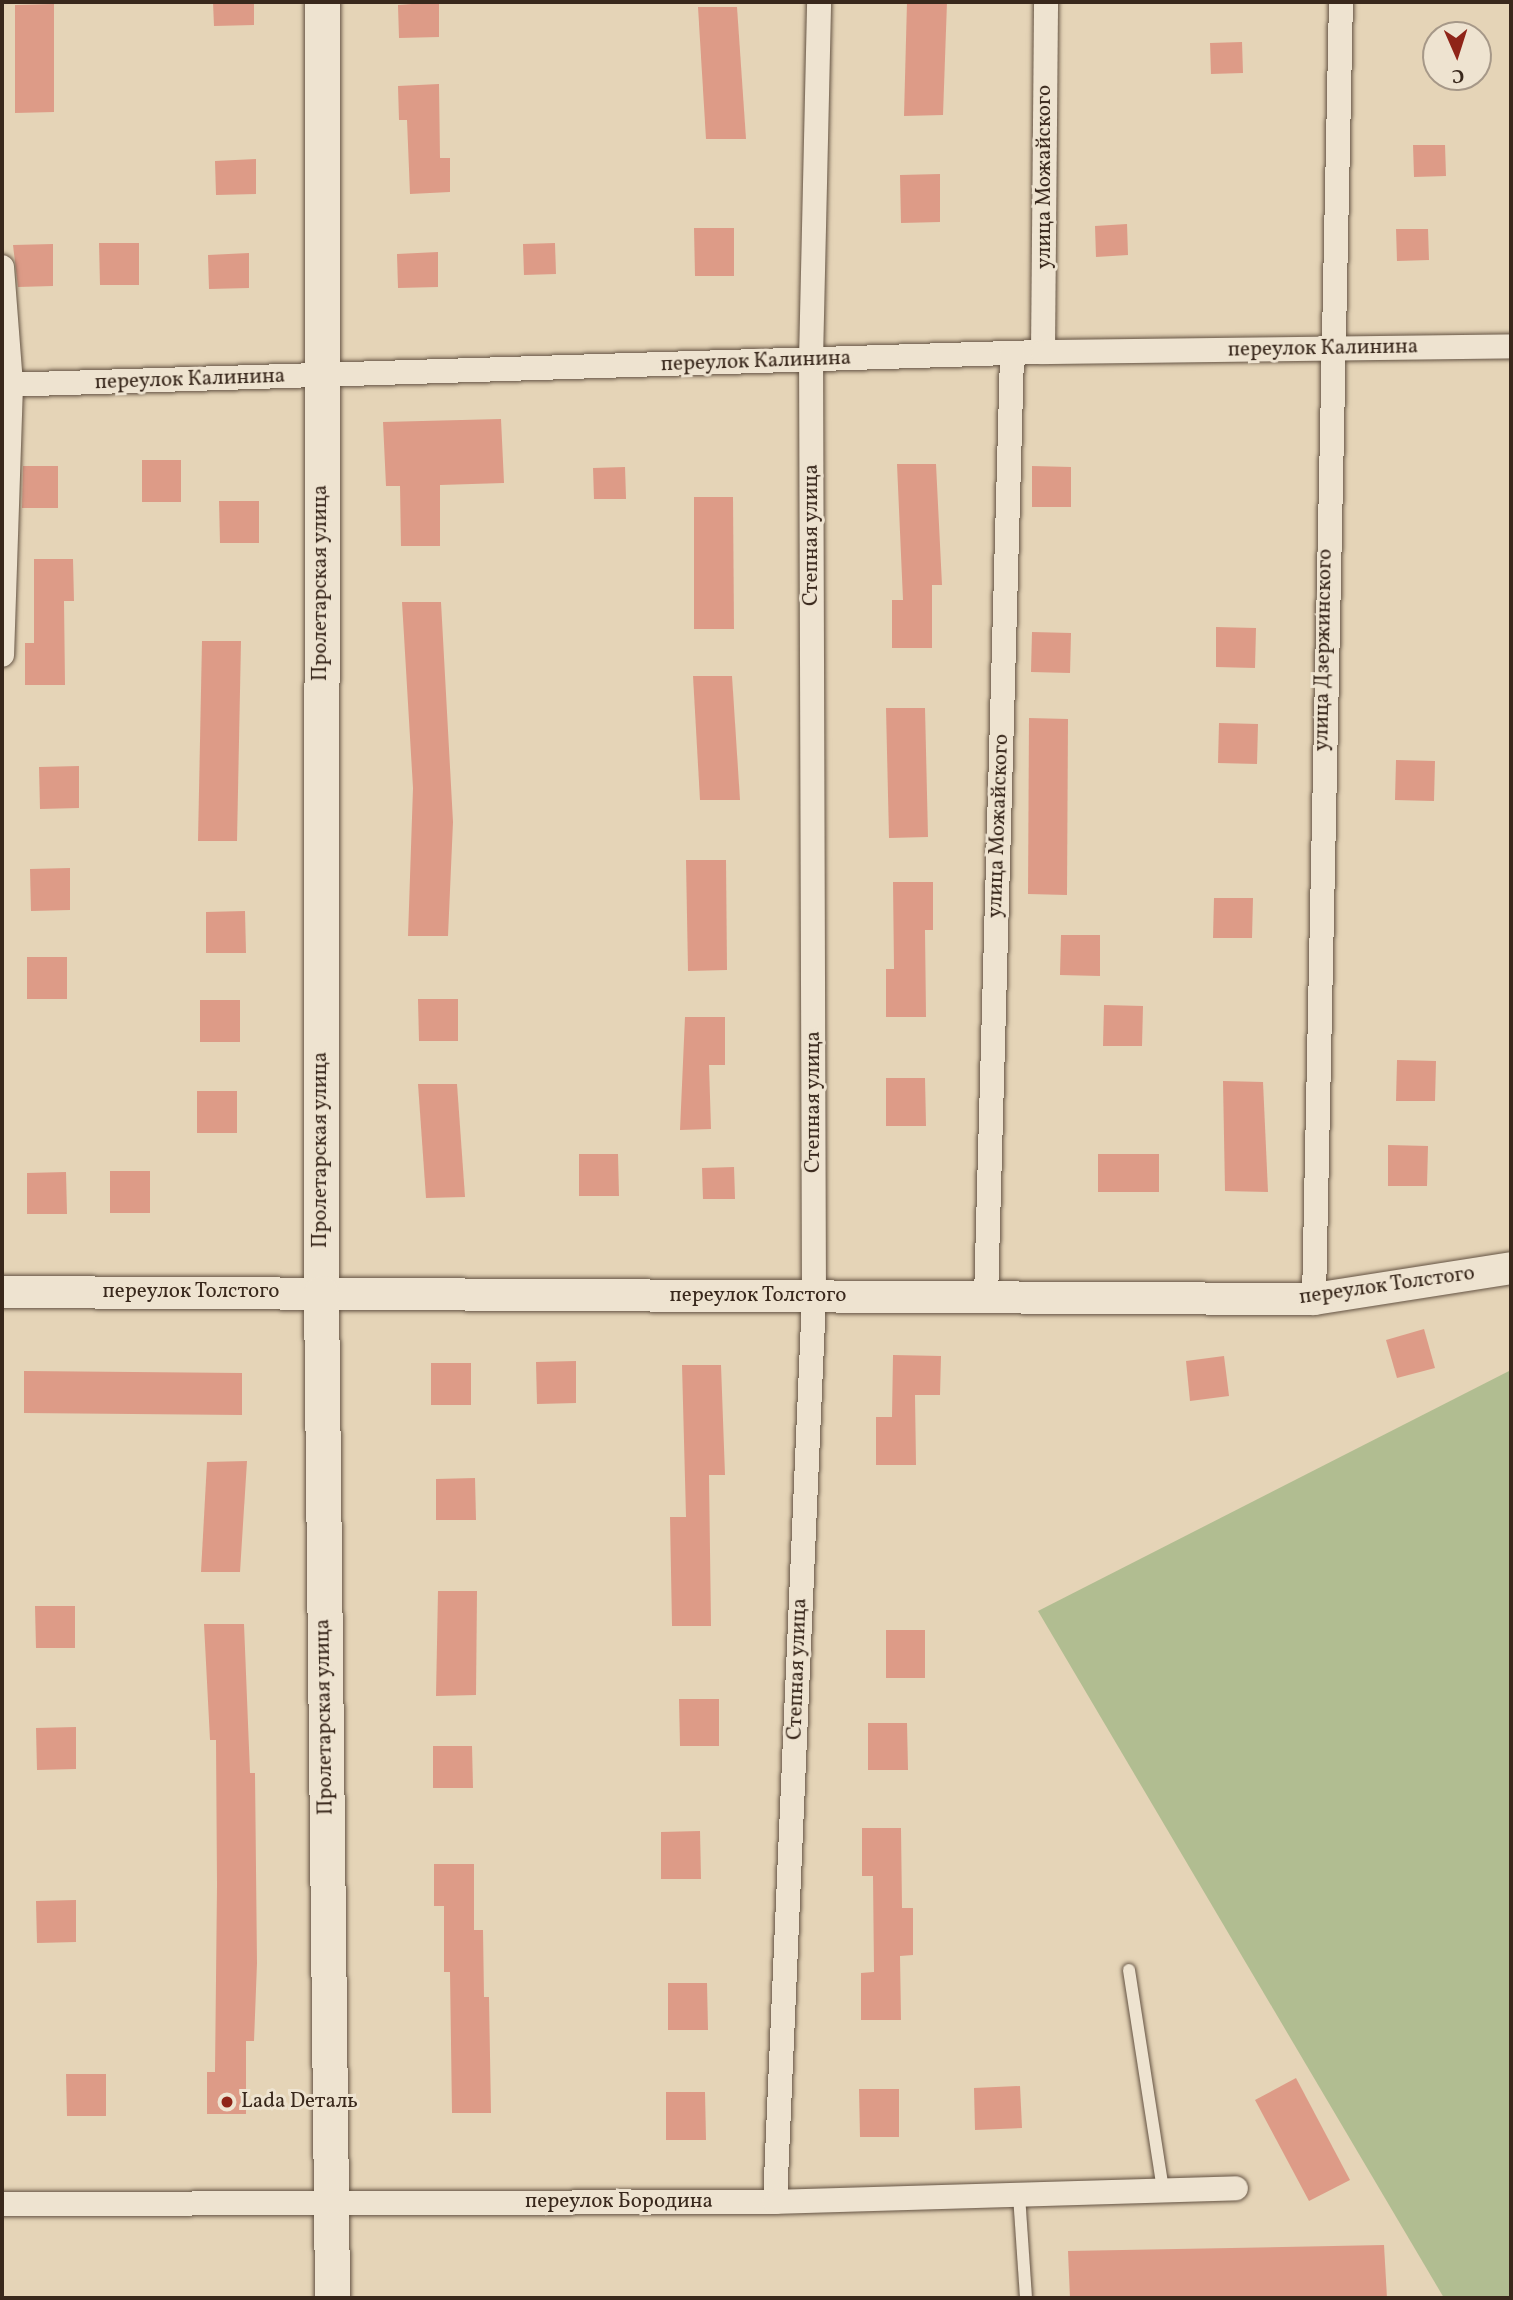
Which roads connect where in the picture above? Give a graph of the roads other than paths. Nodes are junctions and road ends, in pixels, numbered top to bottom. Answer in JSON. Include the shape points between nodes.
{"nodes":[{"id":1,"x":322,"y":2,"type":"edge"},
{"id":2,"x":819,"y":2,"type":"edge"},
{"id":3,"x":1046,"y":2,"type":"edge"},
{"id":4,"x":1341,"y":2,"type":"edge"},
{"id":5,"x":2,"y":267,"type":"edge"},
{"id":6,"x":1511,"y":346,"type":"edge"},
{"id":7,"x":1329,"y":349,"type":"junction"},
{"id":8,"x":1043,"y":352,"type":"junction"},
{"id":9,"x":1012,"y":353,"type":"junction"},
{"id":10,"x":811,"y":360,"type":"junction"},
{"id":11,"x":321,"y":376,"type":"junction"},
{"id":12,"x":7,"y":385,"type":"edge"},
{"id":13,"x":2,"y":655,"type":"edge"},
{"id":14,"x":1511,"y":1268,"type":"edge"},
{"id":15,"x":2,"y":1292,"type":"edge"},
{"id":16,"x":321,"y":1293,"type":"junction"},
{"id":17,"x":814,"y":1297,"type":"junction"},
{"id":18,"x":986,"y":1298,"type":"junction"},
{"id":19,"x":1314,"y":1299,"type":"junction"},
{"id":20,"x":1129,"y":1970,"type":"dead end"},
{"id":21,"x":1236,"y":2188,"type":"dead end"},
{"id":22,"x":1163,"y":2190,"type":"junction"},
{"id":23,"x":1018,"y":2195,"type":"junction"},
{"id":24,"x":775,"y":2202,"type":"junction"},
{"id":25,"x":330,"y":2203,"type":"junction"},
{"id":26,"x":2,"y":2204,"type":"edge"},
{"id":27,"x":332,"y":2298,"type":"edge"},
{"id":28,"x":1026,"y":2298,"type":"edge"}],
"edges":[{"from":1,"to":11,"type":"main road","name":"Пролетарская улица"},
{"from":2,"to":10,"type":"street","name":"Степная улица"},
{"from":3,"to":8,"type":"street","name":"улица Можайского"},
{"from":4,"to":7,"type":"street","name":"улица Дзержинского"},
{"from":5,"to":12,"type":"street"},
{"from":6,"to":7,"type":"street","name":"переулок Калинина"},
{"from":7,"to":8,"type":"street","name":"переулок Калинина"},
{"from":7,"to":19,"type":"street","name":"улица Дзержинского"},
{"from":8,"to":9,"type":"street","name":"переулок Калинина"},
{"from":9,"to":10,"type":"street","name":"переулок Калинина"},
{"from":9,"to":18,"type":"street","name":"улица Можайского"},
{"from":10,"to":11,"type":"street","name":"переулок Калинина"},
{"from":10,"to":17,"type":"street","name":"Степная улица"},
{"from":11,"to":12,"type":"street","name":"переулок Калинина"},
{"from":11,"to":16,"type":"main road","name":"Пролетарская улица"},
{"from":12,"to":13,"type":"street"},
{"from":14,"to":19,"type":"street","name":"переулок Толстого"},
{"from":15,"to":16,"type":"street","name":"переулок Толстого"},
{"from":16,"to":17,"type":"street","name":"переулок Толстого"},
{"from":16,"to":25,"type":"main road","name":"Пролетарская улица"},
{"from":17,"to":18,"type":"street","name":"переулок Толстого"},
{"from":17,"to":24,"type":"street","name":"Степная улица"},
{"from":18,"to":19,"type":"street","name":"переулок Толстого"},
{"from":20,"to":22,"type":"lane"},
{"from":21,"to":22,"type":"street","name":"переулок Бородина"},
{"from":22,"to":23,"type":"street","name":"переулок Бородина"},
{"from":23,"to":24,"type":"street","name":"переулок Бородина"},
{"from":23,"to":28,"type":"lane"},
{"from":24,"to":25,"type":"street","name":"переулок Бородина"},
{"from":25,"to":26,"type":"street","name":"переулок Бородина"},
{"from":25,"to":27,"type":"main road","name":"Пролетарская улица"}]}
